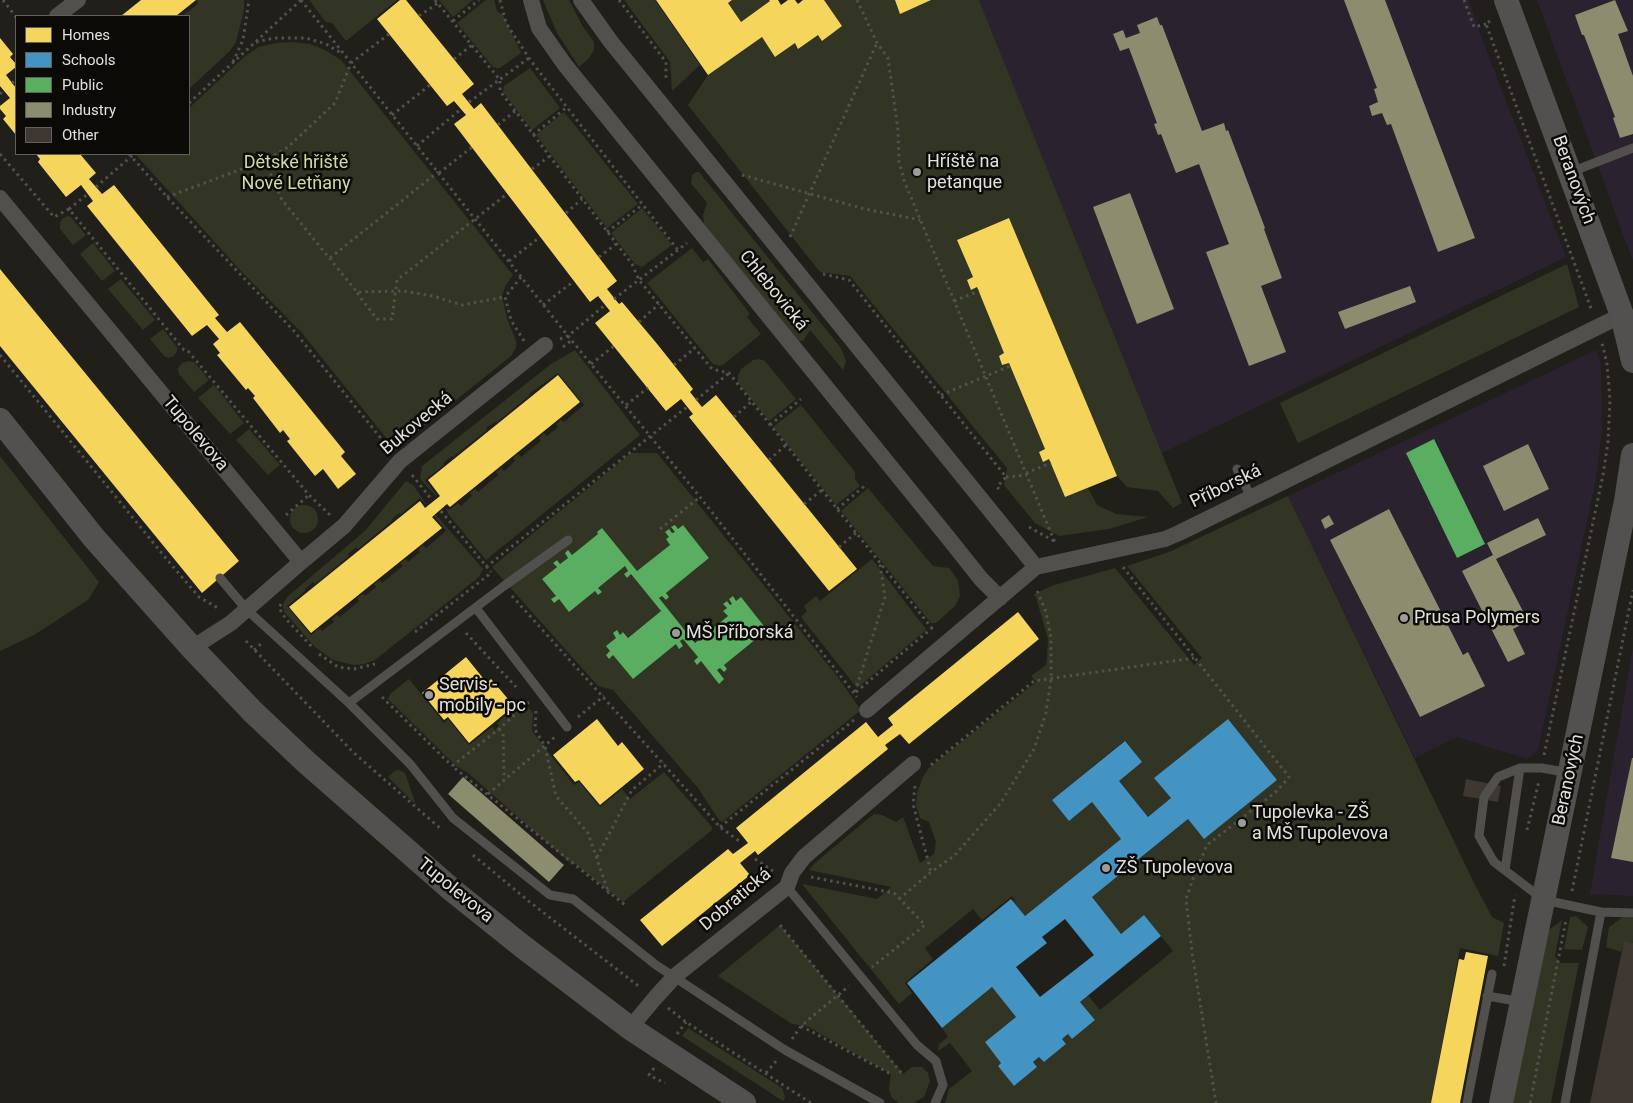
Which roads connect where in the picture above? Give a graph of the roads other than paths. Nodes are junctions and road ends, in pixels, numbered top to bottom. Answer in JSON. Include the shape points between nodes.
{"nodes":[{"id":1,"x":78,"y":0,"type":"edge"},
{"id":2,"x":531,"y":0,"type":"edge"},
{"id":3,"x":581,"y":0,"type":"edge"},
{"id":4,"x":1507,"y":3,"type":"edge"},
{"id":5,"x":58,"y":15,"type":"edge"},
{"id":6,"x":1633,"y":148,"type":"edge"},
{"id":7,"x":1571,"y":172,"type":"junction"},
{"id":8,"x":0,"y":198,"type":"edge"},
{"id":9,"x":1622,"y":315,"type":"junction"},
{"id":10,"x":539,"y":350,"type":"road end"},
{"id":11,"x":1633,"y":361,"type":"edge"},
{"id":12,"x":0,"y":420,"type":"edge"},
{"id":13,"x":1633,"y":455,"type":"edge"},
{"id":14,"x":1237,"y":469,"type":"dead end"},
{"id":15,"x":1251,"y":497,"type":"junction"},
{"id":16,"x":568,"y":540,"type":"dead end"},
{"id":17,"x":301,"y":562,"type":"junction"},
{"id":18,"x":1036,"y":567,"type":"junction"},
{"id":19,"x":220,"y":578,"type":"dead end"},
{"id":20,"x":1000,"y":598,"type":"junction"},
{"id":21,"x":476,"y":608,"type":"junction"},
{"id":22,"x":247,"y":610,"type":"junction"},
{"id":23,"x":192,"y":648,"type":"junction"},
{"id":24,"x":349,"y":703,"type":"junction"},
{"id":25,"x":867,"y":710,"type":"road end"},
{"id":26,"x":566,"y":727,"type":"road end"},
{"id":27,"x":1520,"y":768,"type":"junction"},
{"id":28,"x":915,"y":770,"type":"road end"},
{"id":29,"x":1571,"y":773,"type":"junction"},
{"id":30,"x":1505,"y":870,"type":"junction"},
{"id":31,"x":789,"y":880,"type":"junction"},
{"id":32,"x":1544,"y":900,"type":"junction"},
{"id":33,"x":1601,"y":912,"type":"junction"},
{"id":34,"x":1633,"y":913,"type":"edge"},
{"id":35,"x":1492,"y":974,"type":"dead end"},
{"id":36,"x":675,"y":976,"type":"junction"},
{"id":37,"x":1487,"y":996,"type":"junction"},
{"id":38,"x":1522,"y":1002,"type":"junction"},
{"id":39,"x":630,"y":1028,"type":"junction"},
{"id":40,"x":744,"y":1103,"type":"edge"},
{"id":41,"x":880,"y":1103,"type":"edge"},
{"id":42,"x":935,"y":1103,"type":"edge"},
{"id":43,"x":1467,"y":1103,"type":"edge"},
{"id":44,"x":1501,"y":1103,"type":"edge"},
{"id":45,"x":1565,"y":1103,"type":"edge"}],
"edges":[{"from":1,"to":5,"type":"street"},
{"from":2,"to":20,"type":"street","name":"Chlebovická","via":[[539,28],[565,65],[968,563]]},
{"from":3,"to":18,"type":"street","name":"Chlebovická","via":[[610,42]]},
{"from":4,"to":7,"type":"street","name":"Beranových"},
{"from":6,"to":7,"type":"lane"},
{"from":7,"to":9,"type":"street","name":"Beranových"},
{"from":8,"to":17,"type":"street","name":"Tupolevova"},
{"from":9,"to":11,"type":"street","name":"Beranových"},
{"from":9,"to":15,"type":"street","name":"Příborská"},
{"from":10,"to":17,"type":"street","name":"Bukovecká","via":[[400,461],[344,526]]},
{"from":12,"to":23,"type":"street","name":"Tupolevova","via":[[94,538]]},
{"from":13,"to":29,"type":"street","name":"Beranových"},
{"from":14,"to":15,"type":"lane"},
{"from":15,"to":18,"type":"street","name":"Příborská","via":[[1165,539]]},
{"from":16,"to":21,"type":"lane"},
{"from":17,"to":22,"type":"street"},
{"from":18,"to":20,"type":"street","name":"Příborská"},
{"from":19,"to":22,"type":"lane"},
{"from":20,"to":25,"type":"street","name":"Příborská"},
{"from":21,"to":24,"type":"lane"},
{"from":21,"to":26,"type":"lane"},
{"from":22,"to":23,"type":"street"},
{"from":22,"to":24,"type":"lane"},
{"from":23,"to":39,"type":"street","name":"Tupolevova","via":[[253,712],[383,831],[522,946]]},
{"from":24,"to":36,"type":"lane","via":[[410,764],[452,818],[550,895],[573,899],[656,965]]},
{"from":27,"to":29,"type":"lane"},
{"from":27,"to":30,"type":"lane"},
{"from":27,"to":30,"type":"lane","via":[[1498,777],[1484,797],[1479,836],[1494,862]]},
{"from":28,"to":31,"type":"street","name":"Dobratická","via":[[804,857]]},
{"from":29,"to":32,"type":"street","name":"Beranových"},
{"from":30,"to":32,"type":"lane"},
{"from":31,"to":36,"type":"street","name":"Dobratická"},
{"from":31,"to":42,"type":"lane","via":[[917,1044],[936,1061],[943,1085]]},
{"from":32,"to":33,"type":"lane"},
{"from":32,"to":38,"type":"street","name":"Beranových"},
{"from":33,"to":34,"type":"lane"},
{"from":33,"to":45,"type":"lane"},
{"from":35,"to":37,"type":"lane"},
{"from":36,"to":39,"type":"street","name":"Dobratická"},
{"from":36,"to":41,"type":"lane","via":[[785,1050]]},
{"from":37,"to":38,"type":"lane"},
{"from":37,"to":43,"type":"lane"},
{"from":38,"to":44,"type":"street","name":"Beranových"},
{"from":39,"to":40,"type":"street","name":"Tupolevova"}]}
